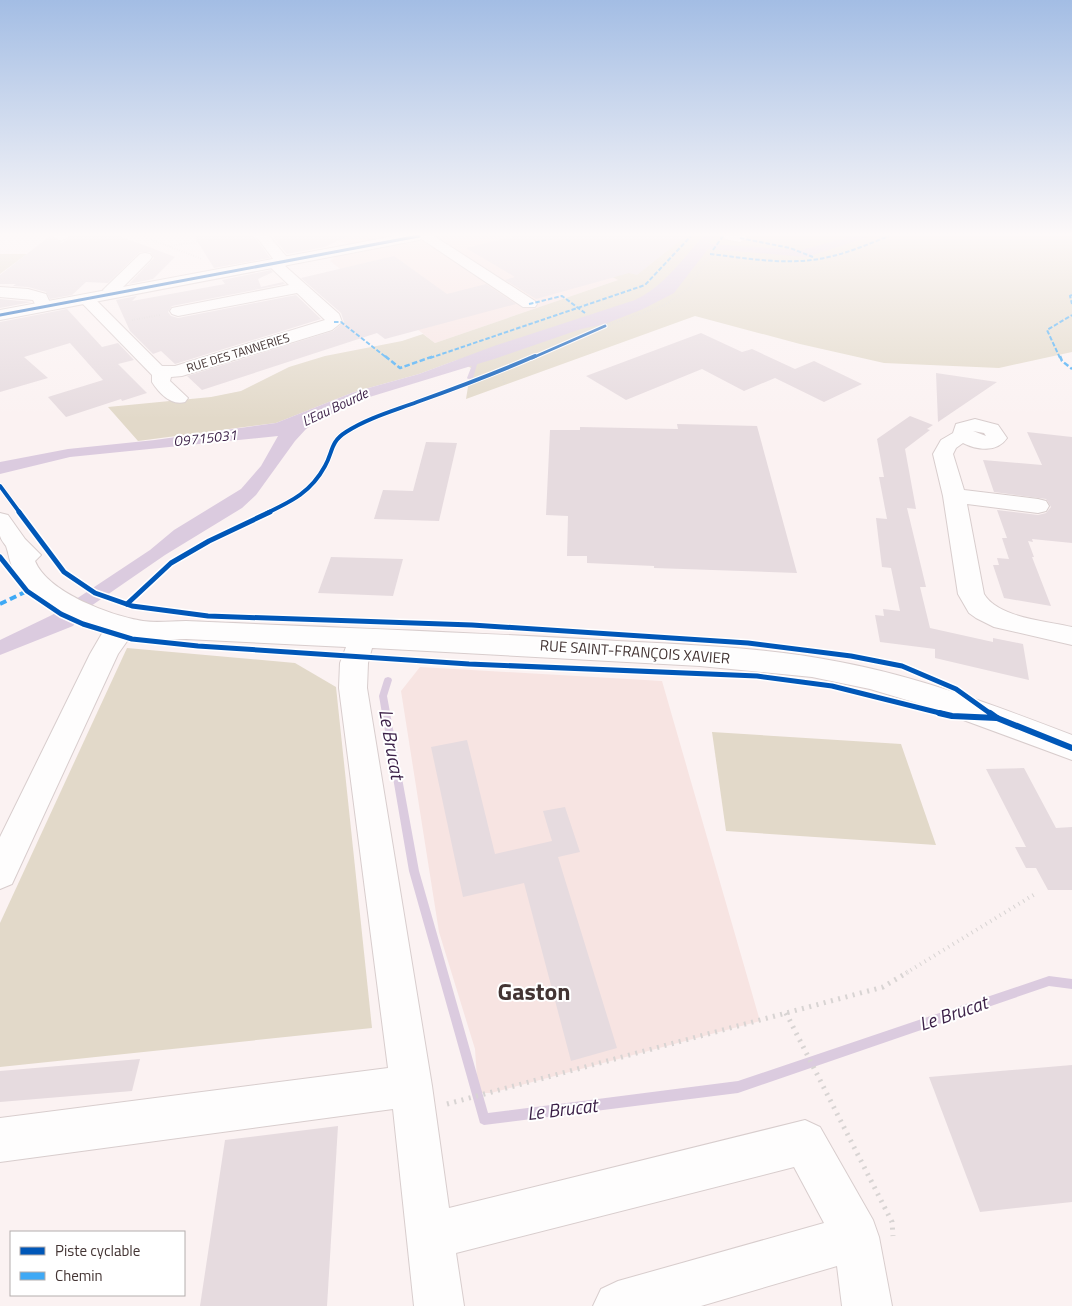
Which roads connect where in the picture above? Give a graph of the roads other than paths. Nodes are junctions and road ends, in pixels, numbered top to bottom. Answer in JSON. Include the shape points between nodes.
{"nodes":[{"id":1,"x":40,"y":297,"type":"edge"},
{"id":2,"x":97,"y":297,"type":"edge"},
{"id":3,"x":253,"y":297,"type":"edge"},
{"id":4,"x":309,"y":297,"type":"edge"},
{"id":5,"x":518,"y":297,"type":"edge"},
{"id":6,"x":86,"y":299,"type":"junction"},
{"id":7,"x":529,"y":304,"type":"dead end"},
{"id":8,"x":44,"y":306,"type":"junction"},
{"id":9,"x":178,"y":312,"type":"road end"},
{"id":10,"x":0,"y":315,"type":"edge"},
{"id":11,"x":162,"y":372,"type":"junction"},
{"id":12,"x":178,"y":398,"type":"dead end"},
{"id":13,"x":965,"y":436,"type":"dead end"},
{"id":14,"x":954,"y":496,"type":"junction"},
{"id":15,"x":1038,"y":506,"type":"dead end"},
{"id":16,"x":0,"y":520,"type":"edge"},
{"id":17,"x":118,"y":610,"type":"junction"},
{"id":18,"x":1072,"y":636,"type":"edge"},
{"id":19,"x":362,"y":638,"type":"junction"},
{"id":20,"x":1072,"y":748,"type":"edge"},
{"id":21,"x":0,"y":873,"type":"edge"},
{"id":22,"x":413,"y":1099,"type":"junction"},
{"id":23,"x":0,"y":1140,"type":"edge"},
{"id":24,"x":430,"y":1236,"type":"junction"},
{"id":25,"x":875,"y":1239,"type":"junction"},
{"id":26,"x":439,"y":1306,"type":"edge"},
{"id":27,"x":618,"y":1306,"type":"edge"},
{"id":28,"x":867,"y":1306,"type":"edge"}],
"edges":[{"from":1,"to":8,"type":"street"},
{"from":2,"to":6,"type":"street"},
{"from":3,"to":9,"type":"street"},
{"from":4,"to":11,"type":"street","name":"RUE DES TANNERIES","via":[[333,317],[334,322],[176,372]]},
{"from":5,"to":7,"type":"street"},
{"from":6,"to":8,"type":"street"},
{"from":6,"to":11,"type":"street","via":[[154,368]]},
{"from":8,"to":10,"type":"street"},
{"from":11,"to":12,"type":"street","via":[[161,382]]},
{"from":13,"to":14,"type":"street","via":[[951,441],[943,454]]},
{"from":14,"to":15,"type":"street"},
{"from":14,"to":18,"type":"street","via":[[971,594],[976,603],[996,618]]},
{"from":16,"to":17,"type":"street","name":"RUE SAINT-FRANÇOIS XAVIER","via":[[16,544],[27,571],[63,592],[75,608]]},
{"from":17,"to":19,"type":"street","name":"RUE SAINT-FRANÇOIS XAVIER","via":[[145,630]]},
{"from":17,"to":21,"type":"street","via":[[115,635]]},
{"from":19,"to":20,"type":"street","name":"RUE SAINT-FRANÇOIS XAVIER","via":[[759,660],[810,667],[902,687],[997,718]]},
{"from":19,"to":22,"type":"street","via":[[354,663],[353,688]]},
{"from":22,"to":23,"type":"street"},
{"from":22,"to":24,"type":"street"},
{"from":24,"to":25,"type":"street","via":[[805,1142]]},
{"from":24,"to":26,"type":"street"},
{"from":25,"to":27,"type":"street"},
{"from":25,"to":28,"type":"street"}]}
